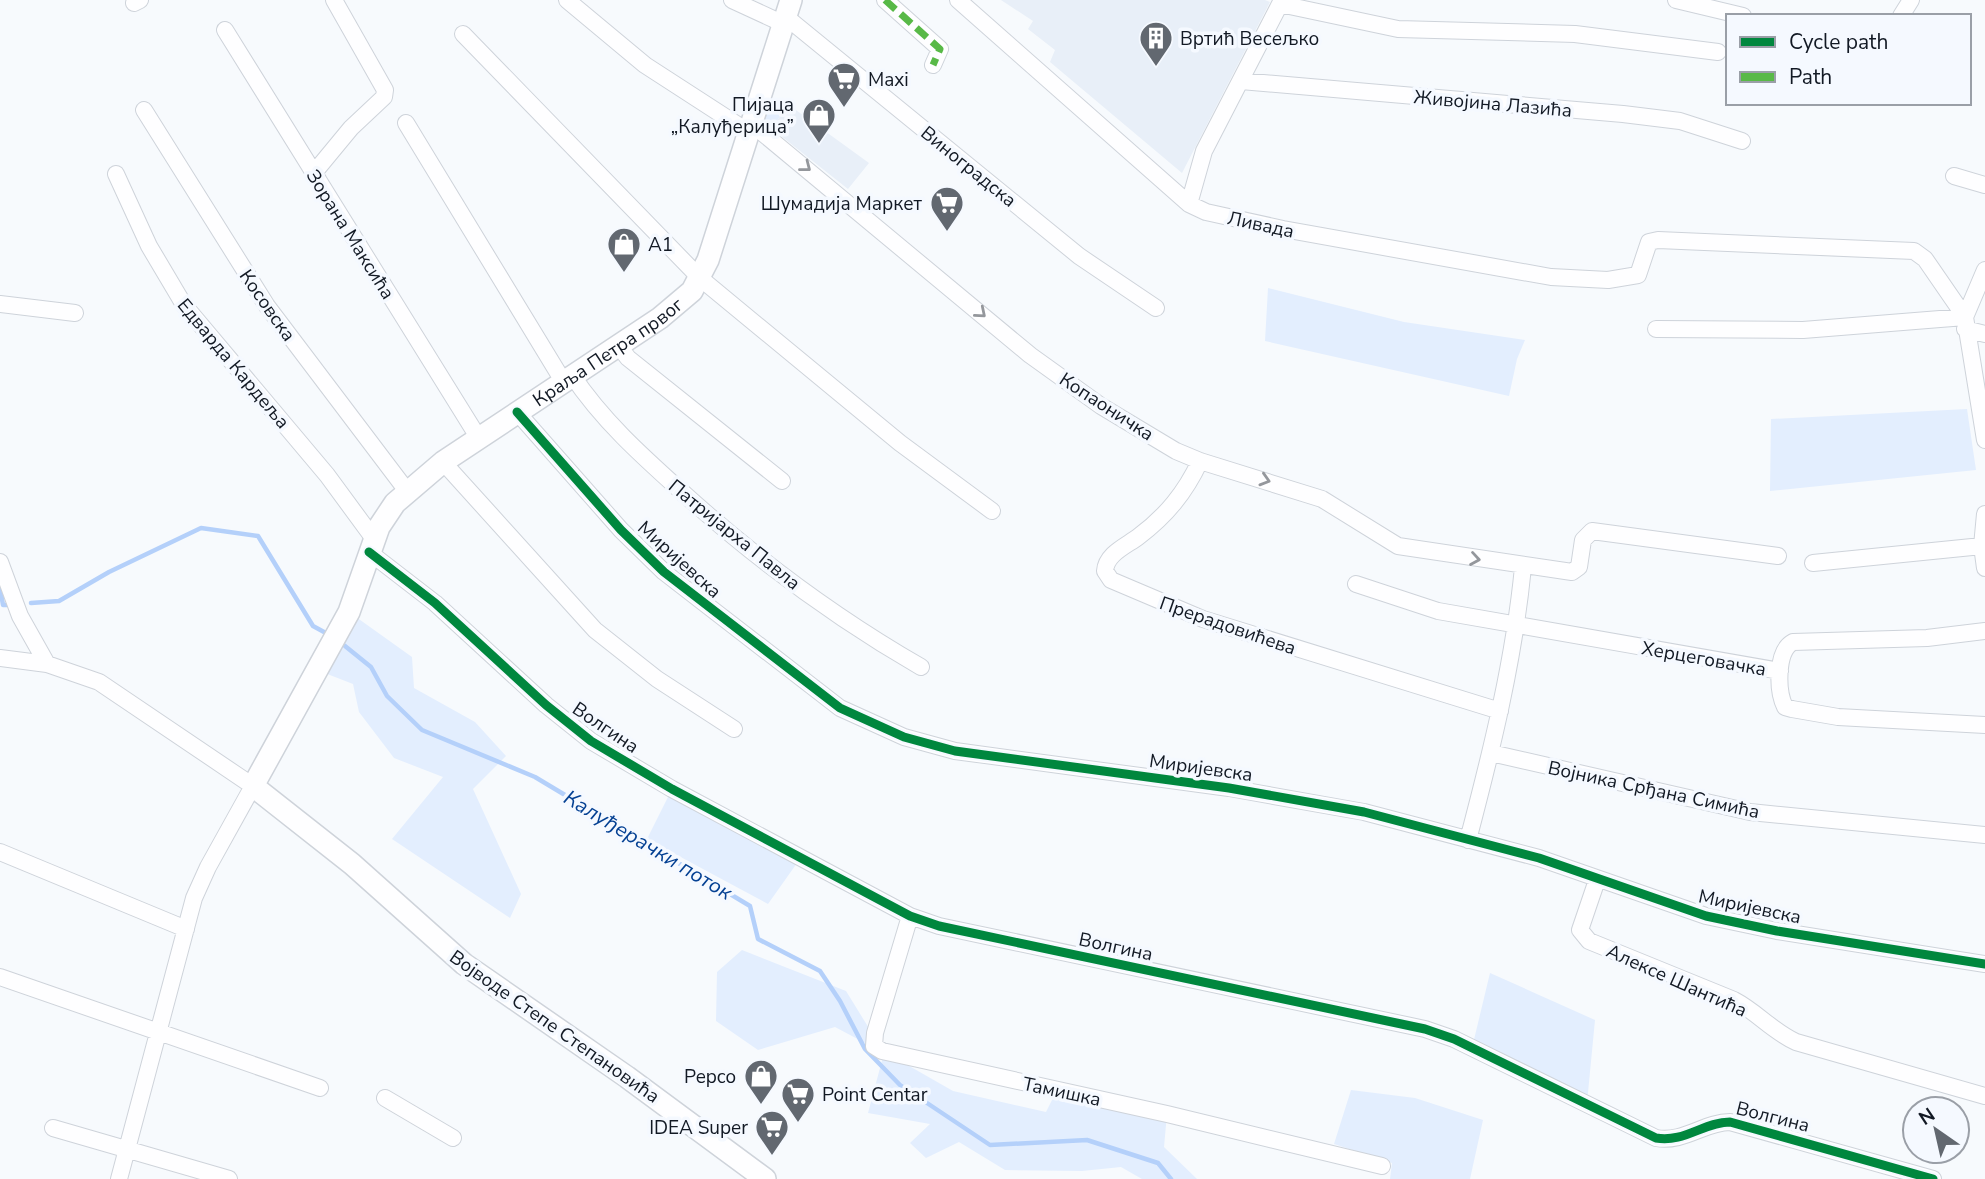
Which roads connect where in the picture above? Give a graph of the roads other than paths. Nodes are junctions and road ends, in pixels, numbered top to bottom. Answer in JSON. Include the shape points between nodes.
{"nodes":[{"id":1,"x":334,"y":0,"type":"edge"},
{"id":2,"x":567,"y":0,"type":"edge"},
{"id":3,"x":732,"y":0,"type":"edge"},
{"id":4,"x":885,"y":0,"type":"edge"},
{"id":5,"x":958,"y":0,"type":"edge"},
{"id":6,"x":1676,"y":0,"type":"edge"},
{"id":7,"x":1281,"y":2,"type":"edge"},
{"id":8,"x":787,"y":14,"type":"edge"},
{"id":9,"x":1735,"y":14,"type":"edge"},
{"id":10,"x":225,"y":30,"type":"dead end"},
{"id":11,"x":463,"y":34,"type":"dead end"},
{"id":12,"x":1718,"y":52,"type":"dead end"},
{"id":13,"x":933,"y":65,"type":"dead end"},
{"id":14,"x":1241,"y":81,"type":"junction"},
{"id":15,"x":144,"y":110,"type":"dead end"},
{"id":16,"x":406,"y":123,"type":"dead end"},
{"id":17,"x":751,"y":129,"type":"junction"},
{"id":18,"x":1742,"y":141,"type":"dead end"},
{"id":19,"x":116,"y":174,"type":"dead end"},
{"id":20,"x":313,"y":174,"type":"junction"},
{"id":21,"x":1954,"y":176,"type":"dead end"},
{"id":22,"x":1985,"y":186,"type":"edge"},
{"id":23,"x":1189,"y":204,"type":"junction"},
{"id":24,"x":1985,"y":270,"type":"edge"},
{"id":25,"x":700,"y":278,"type":"junction"},
{"id":26,"x":0,"y":304,"type":"edge"},
{"id":27,"x":1156,"y":308,"type":"dead end"},
{"id":28,"x":75,"y":313,"type":"dead end"},
{"id":29,"x":1965,"y":323,"type":"junction"},
{"id":30,"x":1656,"y":329,"type":"dead end"},
{"id":31,"x":1985,"y":334,"type":"edge"},
{"id":32,"x":618,"y":345,"type":"junction"},
{"id":33,"x":568,"y":378,"type":"junction"},
{"id":34,"x":1983,"y":407,"type":"edge"},
{"id":35,"x":517,"y":412,"type":"junction"},
{"id":36,"x":478,"y":437,"type":"junction"},
{"id":37,"x":1985,"y":440,"type":"edge"},
{"id":38,"x":1200,"y":461,"type":"junction"},
{"id":39,"x":443,"y":462,"type":"junction"},
{"id":40,"x":782,"y":481,"type":"dead end"},
{"id":41,"x":407,"y":491,"type":"junction"},
{"id":42,"x":992,"y":511,"type":"dead end"},
{"id":43,"x":1985,"y":514,"type":"edge"},
{"id":44,"x":372,"y":546,"type":"junction"},
{"id":45,"x":1982,"y":546,"type":"junction"},
{"id":46,"x":1778,"y":556,"type":"dead end"},
{"id":47,"x":0,"y":562,"type":"edge"},
{"id":48,"x":1812,"y":563,"type":"dead end"},
{"id":49,"x":1523,"y":566,"type":"junction"},
{"id":50,"x":1985,"y":568,"type":"edge"},
{"id":51,"x":1356,"y":584,"type":"dead end"},
{"id":52,"x":1517,"y":626,"type":"junction"},
{"id":53,"x":1985,"y":631,"type":"edge"},
{"id":54,"x":0,"y":658,"type":"edge"},
{"id":55,"x":47,"y":664,"type":"junction"},
{"id":56,"x":920,"y":667,"type":"dead end"},
{"id":57,"x":1780,"y":671,"type":"junction"},
{"id":58,"x":1500,"y":711,"type":"junction"},
{"id":59,"x":1985,"y":725,"type":"edge"},
{"id":60,"x":734,"y":729,"type":"dead end"},
{"id":61,"x":1491,"y":752,"type":"junction"},
{"id":62,"x":253,"y":786,"type":"junction"},
{"id":63,"x":1985,"y":835,"type":"edge"},
{"id":64,"x":1468,"y":840,"type":"junction"},
{"id":65,"x":0,"y":852,"type":"edge"},
{"id":66,"x":1597,"y":880,"type":"junction"},
{"id":67,"x":909,"y":916,"type":"junction"},
{"id":68,"x":186,"y":929,"type":"junction"},
{"id":69,"x":1985,"y":964,"type":"edge"},
{"id":70,"x":0,"y":977,"type":"edge"},
{"id":71,"x":161,"y":1032,"type":"junction"},
{"id":72,"x":320,"y":1088,"type":"dead end"},
{"id":73,"x":1985,"y":1096,"type":"edge"},
{"id":74,"x":385,"y":1098,"type":"dead end"},
{"id":75,"x":53,"y":1128,"type":"dead end"},
{"id":76,"x":453,"y":1138,"type":"dead end"},
{"id":77,"x":127,"y":1149,"type":"junction"},
{"id":78,"x":1382,"y":1166,"type":"dead end"},
{"id":79,"x":120,"y":1179,"type":"edge"},
{"id":80,"x":229,"y":1179,"type":"edge"},
{"id":81,"x":765,"y":1179,"type":"edge"},
{"id":82,"x":1933,"y":1179,"type":"edge"}],
"edges":[{"from":1,"to":20,"type":"street","via":[[385,90],[384,97]]},
{"from":2,"to":17,"type":"street","name":"Копаоничка","via":[[645,65]]},
{"from":3,"to":8,"type":"street","name":"Виноградска"},
{"from":4,"to":13,"type":"street","via":[[940,49]]},
{"from":5,"to":23,"type":"street","name":"Ливада"},
{"from":6,"to":9,"type":"street"},
{"from":7,"to":12,"type":"street","via":[[1398,29],[1575,34]]},
{"from":7,"to":14,"type":"street"},
{"from":8,"to":17,"type":"street","name":"Краља Петра првог"},
{"from":8,"to":27,"type":"street","name":"Виноградска","via":[[1079,256]]},
{"from":10,"to":20,"type":"street","name":"Зорана Максића"},
{"from":11,"to":25,"type":"street"},
{"from":14,"to":18,"type":"street","name":"Живојина Лазића","via":[[1623,114],[1680,121]]},
{"from":14,"to":23,"type":"street","via":[[1204,151]]},
{"from":15,"to":41,"type":"street","name":"Косовска","via":[[267,306]]},
{"from":16,"to":33,"type":"street","name":"Патријарха Павла"},
{"from":17,"to":25,"type":"street","name":"Краља Петра првог"},
{"from":17,"to":38,"type":"street","name":"Копаоничка","one_way":true,"via":[[1030,355],[1101,406]]},
{"from":19,"to":44,"type":"street","name":"Едварда Кардеља","via":[[149,246],[184,305],[327,475]]},
{"from":20,"to":36,"type":"street","name":"Зорана Максића"},
{"from":21,"to":22,"type":"street"},
{"from":23,"to":29,"type":"street","name":"Ливада","via":[[1270,227],[1551,277],[1608,280],[1638,275],[1646,249],[1658,240],[1909,249],[1919,254]]},
{"from":24,"to":29,"type":"street"},
{"from":25,"to":32,"type":"street","name":"Краља Петра првог","via":[[678,304]]},
{"from":25,"to":42,"type":"street","via":[[900,443]]},
{"from":26,"to":28,"type":"street"},
{"from":29,"to":30,"type":"street","via":[[1802,330]]},
{"from":29,"to":31,"type":"street"},
{"from":29,"to":34,"type":"street"},
{"from":32,"to":33,"type":"street","name":"Краља Петра првог"},
{"from":32,"to":40,"type":"street","via":[[628,359]]},
{"from":33,"to":35,"type":"street","name":"Краља Петра првог"},
{"from":33,"to":56,"type":"street","name":"Патријарха Павла","via":[[617,432],[719,525],[829,610]]},
{"from":34,"to":37,"type":"street"},
{"from":35,"to":36,"type":"street","name":"Краља Петра првог"},
{"from":35,"to":64,"type":"street","name":"Миријевска","via":[[612,521],[664,572],[852,716],[955,751],[1299,799]]},
{"from":36,"to":39,"type":"street","name":"Краља Петра првог"},
{"from":38,"to":49,"type":"street","name":"Копаоничка","one_way":true,"via":[[1322,499],[1398,546]]},
{"from":38,"to":58,"type":"street","name":"Прерадовићева","via":[[1166,514],[1110,558],[1105,571],[1111,580],[1203,619]]},
{"from":39,"to":41,"type":"street","name":"Краља Петра првог"},
{"from":39,"to":60,"type":"street","via":[[595,629],[657,679]]},
{"from":41,"to":44,"type":"street","name":"Краља Петра првог","via":[[387,514]]},
{"from":43,"to":45,"type":"street"},
{"from":44,"to":62,"type":"street","name":"Краља Петра првог","via":[[349,612]]},
{"from":44,"to":67,"type":"street","name":"Волгина","via":[[591,741]]},
{"from":45,"to":48,"type":"street"},
{"from":45,"to":50,"type":"street"},
{"from":46,"to":49,"type":"street","name":"Копаоничка","via":[[1592,531],[1584,537],[1576,570]]},
{"from":47,"to":55,"type":"street","via":[[20,616]]},
{"from":49,"to":52,"type":"street"},
{"from":51,"to":52,"type":"street","name":"Херцеговачка","via":[[1426,608]]},
{"from":52,"to":57,"type":"street","name":"Херцеговачка"},
{"from":52,"to":58,"type":"street"},
{"from":53,"to":57,"type":"street","via":[[1927,638],[1793,642],[1783,652]]},
{"from":54,"to":55,"type":"street"},
{"from":55,"to":62,"type":"street","via":[[99,682]]},
{"from":57,"to":59,"type":"street","name":"Херцеговачка","via":[[1785,707],[1838,717]]},
{"from":58,"to":61,"type":"street"},
{"from":61,"to":63,"type":"street","name":"Војника Срђана Симића","via":[[1727,808]]},
{"from":61,"to":64,"type":"street"},
{"from":62,"to":68,"type":"street","via":[[208,867]]},
{"from":62,"to":81,"type":"street","name":"Војводе Степе Степановића","via":[[352,864],[464,964]]},
{"from":64,"to":66,"type":"street","name":"Миријевска","via":[[1539,858]]},
{"from":65,"to":68,"type":"street"},
{"from":66,"to":69,"type":"street","name":"Миријевска","via":[[1668,905],[1754,926]]},
{"from":66,"to":73,"type":"street","name":"Алексе Шантића","via":[[1580,930],[1590,941],[1734,1000],[1770,1029],[1796,1042]]},
{"from":67,"to":78,"type":"street","name":"Тамишка","via":[[875,1033],[874,1046],[882,1051]]},
{"from":67,"to":82,"type":"street","name":"Волгина","via":[[1425,1029],[1656,1138],[1684,1137],[1730,1122]]},
{"from":68,"to":71,"type":"street"},
{"from":70,"to":71,"type":"street"},
{"from":71,"to":72,"type":"street"},
{"from":71,"to":77,"type":"street"},
{"from":74,"to":76,"type":"street"},
{"from":75,"to":77,"type":"street"},
{"from":77,"to":79,"type":"street"},
{"from":77,"to":80,"type":"street"}]}
